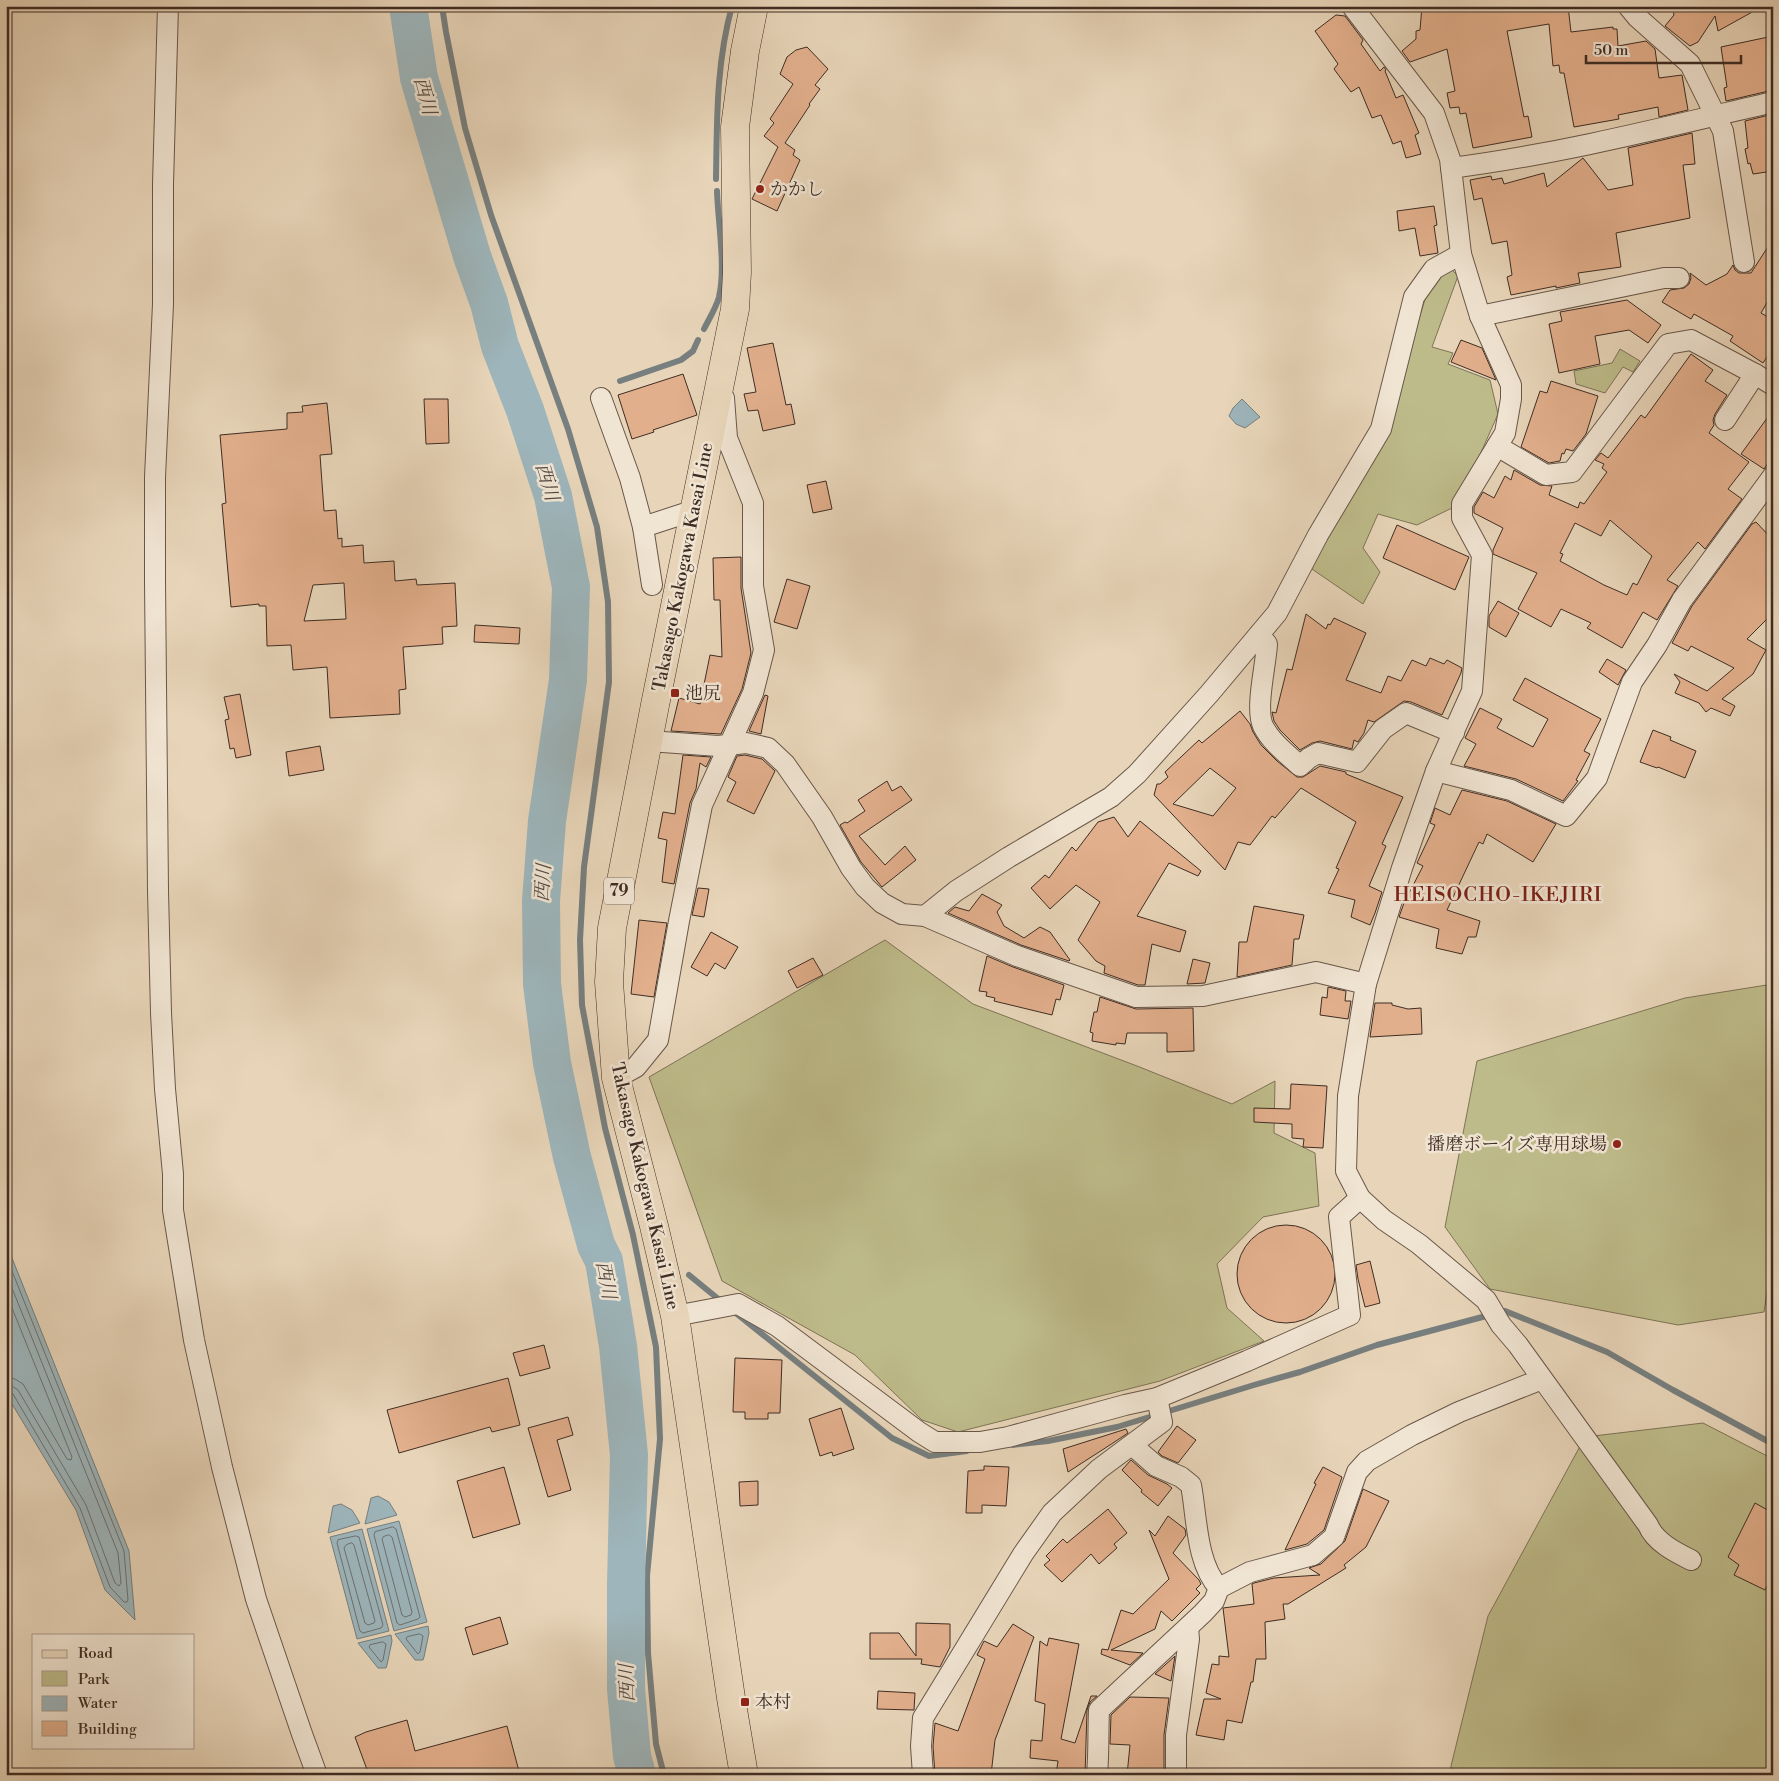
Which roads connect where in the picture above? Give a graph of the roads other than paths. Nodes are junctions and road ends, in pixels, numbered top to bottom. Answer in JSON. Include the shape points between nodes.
{"nodes":[{"id":1,"x":168,"y":6,"type":"edge"},
{"id":2,"x":754,"y":6,"type":"edge"},
{"id":3,"x":1352,"y":6,"type":"edge"},
{"id":4,"x":1628,"y":6,"type":"edge"},
{"id":5,"x":1773,"y":102,"type":"edge"},
{"id":6,"x":1716,"y":115,"type":"junction"},
{"id":7,"x":1451,"y":168,"type":"junction"},
{"id":8,"x":1461,"y":254,"type":"junction"},
{"id":9,"x":1744,"y":262,"type":"dead end"},
{"id":10,"x":1679,"y":278,"type":"dead end"},
{"id":11,"x":1480,"y":316,"type":"junction"},
{"id":12,"x":1755,"y":374,"type":"junction"},
{"id":13,"x":722,"y":376,"type":"junction"},
{"id":14,"x":1773,"y":386,"type":"edge"},
{"id":15,"x":601,"y":398,"type":"dead end"},
{"id":16,"x":1725,"y":420,"type":"dead end"},
{"id":17,"x":1497,"y":446,"type":"junction"},
{"id":18,"x":1773,"y":476,"type":"edge"},
{"id":19,"x":695,"y":510,"type":"junction"},
{"id":20,"x":643,"y":527,"type":"junction"},
{"id":21,"x":652,"y":585,"type":"dead end"},
{"id":22,"x":1259,"y":635,"type":"junction"},
{"id":23,"x":1454,"y":733,"type":"junction"},
{"id":24,"x":649,"y":741,"type":"junction"},
{"id":25,"x":730,"y":745,"type":"junction"},
{"id":26,"x":1436,"y":771,"type":"junction"},
{"id":27,"x":925,"y":916,"type":"junction"},
{"id":28,"x":1366,"y":984,"type":"junction"},
{"id":29,"x":616,"y":1078,"type":"junction"},
{"id":30,"x":1360,"y":1198,"type":"junction"},
{"id":31,"x":675,"y":1316,"type":"junction"},
{"id":32,"x":1542,"y":1379,"type":"junction"},
{"id":33,"x":1157,"y":1398,"type":"junction"},
{"id":34,"x":1132,"y":1445,"type":"junction"},
{"id":35,"x":1691,"y":1560,"type":"dead end"},
{"id":36,"x":1219,"y":1588,"type":"junction"},
{"id":37,"x":1188,"y":1628,"type":"junction"},
{"id":38,"x":317,"y":1775,"type":"edge"},
{"id":39,"x":744,"y":1775,"type":"edge"},
{"id":40,"x":923,"y":1775,"type":"edge"},
{"id":41,"x":1097,"y":1775,"type":"edge"},
{"id":42,"x":1176,"y":1775,"type":"edge"}],
"edges":[{"from":1,"to":38,"type":"street","via":[[155,582],[160,994],[173,1210],[194,1340],[224,1476],[256,1599]]},
{"from":2,"to":13,"type":"main road","name":"Takasago Kakogawa Kasai Line","number":"79","via":[[744,51],[735,127],[737,272],[735,309]]},
{"from":3,"to":7,"type":"street","via":[[1434,113]]},
{"from":4,"to":6,"type":"street","via":[[1690,64]]},
{"from":5,"to":6,"type":"street"},
{"from":6,"to":7,"type":"street","via":[[1603,141]]},
{"from":6,"to":9,"type":"street","via":[[1723,131]]},
{"from":7,"to":8,"type":"street"},
{"from":8,"to":11,"type":"street"},
{"from":8,"to":22,"type":"street","via":[[1434,269],[1414,297],[1381,429],[1318,535],[1277,613]]},
{"from":10,"to":11,"type":"street","via":[[1664,278]]},
{"from":11,"to":17,"type":"street","via":[[1511,385],[1509,416],[1505,433]]},
{"from":12,"to":14,"type":"street"},
{"from":12,"to":16,"type":"street"},
{"from":12,"to":17,"type":"street","via":[[1692,340],[1668,344],[1572,472],[1546,475]]},
{"from":13,"to":19,"type":"main road","name":"Takasago Kakogawa Kasai Line","number":"79"},
{"from":13,"to":25,"type":"street","via":[[727,438],[753,504],[753,586],[764,650],[753,693]]},
{"from":15,"to":20,"type":"street","via":[[630,478]]},
{"from":17,"to":23,"type":"street","via":[[1462,504],[1462,518],[1482,554],[1482,572],[1472,691]]},
{"from":18,"to":26,"type":"street","via":[[1682,600],[1632,682],[1597,778],[1566,816],[1511,790]]},
{"from":19,"to":20,"type":"street"},
{"from":19,"to":24,"type":"main road","name":"Takasago Kakogawa Kasai Line","number":"79"},
{"from":20,"to":21,"type":"street"},
{"from":22,"to":23,"type":"street","via":[[1267,644],[1260,710],[1263,725],[1272,739],[1300,766],[1318,753],[1357,762],[1383,729],[1406,713]]},
{"from":22,"to":27,"type":"street","via":[[1137,774],[1111,797],[1009,857],[956,891]]},
{"from":23,"to":26,"type":"street"},
{"from":24,"to":25,"type":"street"},
{"from":24,"to":29,"type":"main road","name":"Takasago Kakogawa Kasai Line","number":"79","via":[[612,928],[608,982]]},
{"from":25,"to":27,"type":"street","via":[[746,743],[768,748],[785,764],[822,817],[865,887],[882,903],[902,914]]},
{"from":25,"to":29,"type":"street","via":[[702,805],[658,1040],[636,1067]]},
{"from":26,"to":28,"type":"street"},
{"from":27,"to":28,"type":"street","via":[[1017,956],[1136,997],[1203,996],[1316,972]]},
{"from":28,"to":30,"type":"street","via":[[1348,1096],[1346,1171]]},
{"from":29,"to":31,"type":"main road","name":"Takasago Kakogawa Kasai Line","number":"79"},
{"from":30,"to":32,"type":"street","via":[[1486,1300],[1500,1325]]},
{"from":30,"to":33,"type":"street","via":[[1339,1216],[1350,1314]]},
{"from":31,"to":33,"type":"street","via":[[738,1304],[776,1326],[936,1442],[980,1442],[1008,1437]]},
{"from":31,"to":39,"type":"main road","name":"Takasago Kakogawa Kasai Line","number":"79"},
{"from":32,"to":35,"type":"street","via":[[1652,1534]]},
{"from":32,"to":36,"type":"street","via":[[1459,1412],[1367,1461],[1357,1472],[1334,1537],[1313,1555],[1250,1572]]},
{"from":33,"to":34,"type":"street","via":[[1162,1422]]},
{"from":34,"to":36,"type":"street","via":[[1156,1466],[1191,1485],[1198,1538],[1211,1579]]},
{"from":34,"to":40,"type":"street","via":[[1099,1469],[1052,1513],[1023,1554],[923,1718]]},
{"from":36,"to":37,"type":"street","via":[[1214,1601]]},
{"from":37,"to":41,"type":"street","via":[[1099,1710]]},
{"from":37,"to":42,"type":"street","via":[[1176,1735]]}]}
